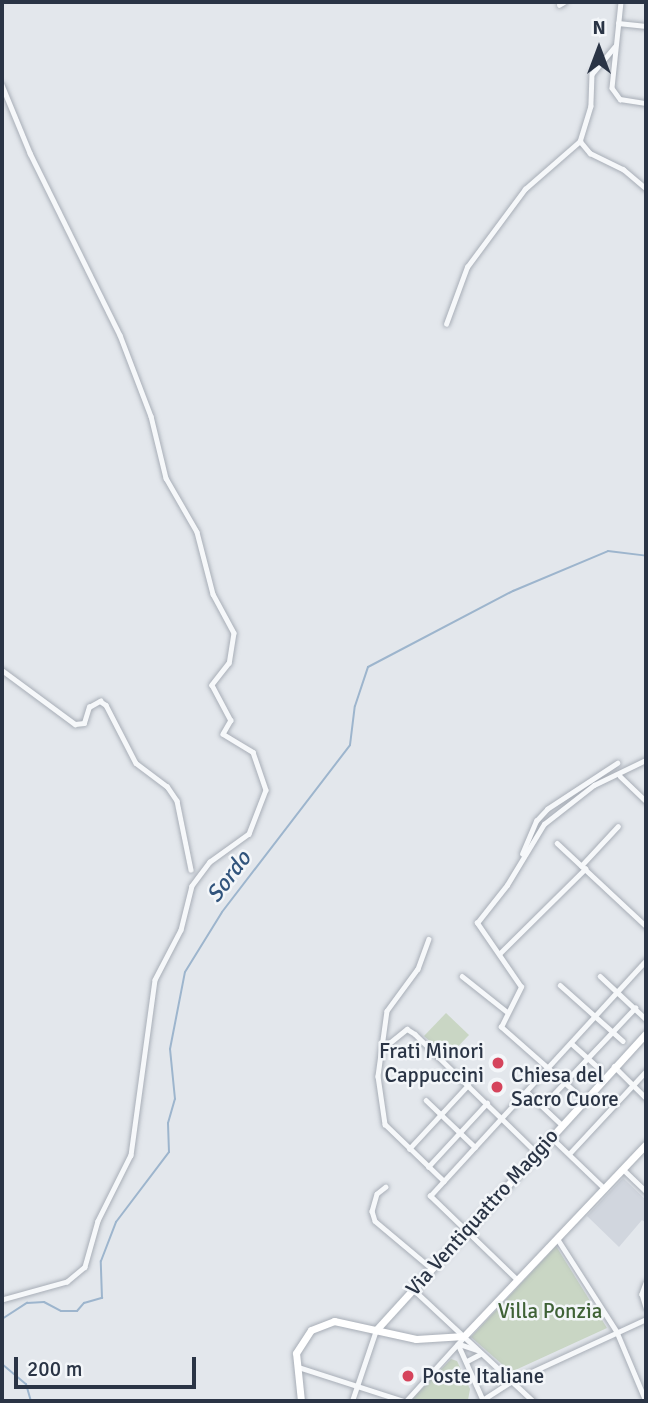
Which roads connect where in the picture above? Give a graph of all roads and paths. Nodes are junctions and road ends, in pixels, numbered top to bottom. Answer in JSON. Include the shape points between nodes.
{"nodes":[{"id":1,"x":621,"y":2,"type":"edge"},
{"id":2,"x":618,"y":23,"type":"junction"},
{"id":3,"x":646,"y":26,"type":"edge"},
{"id":4,"x":615,"y":47,"type":"junction"},
{"id":5,"x":2,"y":85,"type":"edge"},
{"id":6,"x":646,"y":103,"type":"edge"},
{"id":7,"x":580,"y":141,"type":"junction"},
{"id":8,"x":646,"y":188,"type":"edge"},
{"id":9,"x":446,"y":324,"type":"dead end"},
{"id":10,"x":2,"y":670,"type":"edge"},
{"id":11,"x":645,"y":761,"type":"edge"},
{"id":12,"x":617,"y":763,"type":"dead end"},
{"id":13,"x":620,"y":776,"type":"junction"},
{"id":14,"x":646,"y":800,"type":"edge"},
{"id":15,"x":618,"y":826,"type":"dead end"},
{"id":16,"x":558,"y":843,"type":"dead end"},
{"id":17,"x":522,"y":855,"type":"junction"},
{"id":18,"x":583,"y":868,"type":"junction"},
{"id":19,"x":191,"y":870,"type":"dead end"},
{"id":20,"x":646,"y":926,"type":"edge"},
{"id":21,"x":429,"y":939,"type":"dead end"},
{"id":22,"x":500,"y":953,"type":"junction"},
{"id":23,"x":646,"y":960,"type":"edge"},
{"id":24,"x":462,"y":976,"type":"dead end"},
{"id":25,"x":600,"y":976,"type":"dead end"},
{"id":26,"x":560,"y":985,"type":"dead end"},
{"id":27,"x":618,"y":992,"type":"junction"},
{"id":28,"x":635,"y":1009,"type":"junction"},
{"id":29,"x":506,"y":1011,"type":"junction"},
{"id":30,"x":595,"y":1017,"type":"junction"},
{"id":31,"x":646,"y":1019,"type":"edge"},
{"id":32,"x":613,"y":1032,"type":"junction"},
{"id":33,"x":646,"y":1033,"type":"edge"},
{"id":34,"x":623,"y":1041,"type":"dead end"},
{"id":35,"x":572,"y":1043,"type":"junction"},
{"id":36,"x":382,"y":1049,"type":"junction"},
{"id":37,"x":588,"y":1058,"type":"junction"},
{"id":38,"x":614,"y":1066,"type":"junction"},
{"id":39,"x":600,"y":1068,"type":"dead end"},
{"id":40,"x":548,"y":1069,"type":"junction"},
{"id":41,"x":646,"y":1071,"type":"edge"},
{"id":42,"x":564,"y":1083,"type":"junction"},
{"id":43,"x":468,"y":1085,"type":"junction"},
{"id":44,"x":633,"y":1085,"type":"junction"},
{"id":45,"x":527,"y":1092,"type":"junction"},
{"id":46,"x":576,"y":1093,"type":"dead end"},
{"id":47,"x":646,"y":1098,"type":"edge"},
{"id":48,"x":426,"y":1100,"type":"dead end"},
{"id":49,"x":548,"y":1100,"type":"dead end"},
{"id":50,"x":487,"y":1103,"type":"junction"},
{"id":51,"x":441,"y":1114,"type":"junction"},
{"id":52,"x":502,"y":1118,"type":"junction"},
{"id":53,"x":561,"y":1124,"type":"junction"},
{"id":54,"x":460,"y":1132,"type":"junction"},
{"id":55,"x":551,"y":1136,"type":"junction"},
{"id":56,"x":646,"y":1144,"type":"edge"},
{"id":57,"x":475,"y":1147,"type":"junction"},
{"id":58,"x":409,"y":1149,"type":"junction"},
{"id":59,"x":536,"y":1152,"type":"junction"},
{"id":60,"x":569,"y":1154,"type":"junction"},
{"id":61,"x":428,"y":1167,"type":"junction"},
{"id":62,"x":623,"y":1170,"type":"junction"},
{"id":63,"x":444,"y":1181,"type":"junction"},
{"id":64,"x":386,"y":1187,"type":"dead end"},
{"id":65,"x":605,"y":1189,"type":"junction"},
{"id":66,"x":646,"y":1191,"type":"edge"},
{"id":67,"x":466,"y":1230,"type":"junction"},
{"id":68,"x":557,"y":1238,"type":"junction"},
{"id":69,"x":431,"y":1268,"type":"junction"},
{"id":70,"x":517,"y":1280,"type":"junction"},
{"id":71,"x":646,"y":1283,"type":"edge"},
{"id":72,"x":412,"y":1288,"type":"junction"},
{"id":73,"x":2,"y":1300,"type":"edge"},
{"id":74,"x":646,"y":1307,"type":"edge"},
{"id":75,"x":646,"y":1319,"type":"edge"},
{"id":76,"x":376,"y":1330,"type":"junction"},
{"id":77,"x":617,"y":1332,"type":"junction"},
{"id":78,"x":464,"y":1336,"type":"junction"},
{"id":79,"x":458,"y":1344,"type":"junction"},
{"id":80,"x":480,"y":1352,"type":"junction"},
{"id":81,"x":467,"y":1361,"type":"junction"},
{"id":82,"x":297,"y":1367,"type":"junction"},
{"id":83,"x":512,"y":1381,"type":"junction"},
{"id":84,"x":358,"y":1386,"type":"junction"},
{"id":85,"x":301,"y":1401,"type":"edge"},
{"id":86,"x":352,"y":1401,"type":"edge"},
{"id":87,"x":405,"y":1401,"type":"edge"},
{"id":88,"x":482,"y":1401,"type":"edge"},
{"id":89,"x":533,"y":1401,"type":"edge"},
{"id":90,"x":646,"y":1401,"type":"edge"}],
"edges":[{"from":1,"to":2,"type":"street"},
{"from":2,"to":3,"type":"street"},
{"from":2,"to":4,"type":"street"},
{"from":4,"to":6,"type":"street","via":[[612,88],[620,99]]},
{"from":4,"to":7,"type":"street","via":[[592,74],[591,106]]},
{"from":5,"to":73,"type":"street","via":[[30,153],[120,335],[151,416],[166,478],[197,532],[214,594],[234,633],[229,663],[212,685],[232,720],[223,734],[253,752],[266,790],[249,834],[210,862],[192,886],[181,930],[155,980],[131,1155],[98,1221],[85,1267],[67,1282]]},
{"from":7,"to":8,"type":"street","via":[[590,153],[633,175]]},
{"from":7,"to":9,"type":"street","via":[[524,189],[467,267]]},
{"from":10,"to":19,"type":"street","via":[[75,723],[84,723],[89,707],[100,701],[106,705],[136,763],[167,786],[177,801]]},
{"from":11,"to":13,"type":"street"},
{"from":12,"to":17,"type":"street","via":[[547,809],[536,821]]},
{"from":13,"to":14,"type":"street"},
{"from":13,"to":17,"type":"street","via":[[594,785],[555,814]]},
{"from":15,"to":18,"type":"street"},
{"from":16,"to":18,"type":"street"},
{"from":17,"to":22,"type":"street","via":[[507,885],[477,923]]},
{"from":18,"to":20,"type":"street"},
{"from":18,"to":22,"type":"street"},
{"from":21,"to":36,"type":"street","via":[[418,969],[387,1011]]},
{"from":22,"to":29,"type":"street","via":[[522,987]]},
{"from":23,"to":27,"type":"street"},
{"from":24,"to":29,"type":"street"},
{"from":25,"to":27,"type":"street"},
{"from":26,"to":30,"type":"street"},
{"from":27,"to":28,"type":"street"},
{"from":27,"to":30,"type":"street"},
{"from":28,"to":31,"type":"street"},
{"from":28,"to":32,"type":"street"},
{"from":29,"to":40,"type":"street","via":[[501,1022],[504,1032]]},
{"from":30,"to":32,"type":"street"},
{"from":30,"to":35,"type":"street"},
{"from":32,"to":34,"type":"street"},
{"from":32,"to":37,"type":"street"},
{"from":33,"to":38,"type":"main road","name":"Via Ventiquattro Maggio"},
{"from":35,"to":37,"type":"street"},
{"from":35,"to":40,"type":"street"},
{"from":36,"to":43,"type":"street","via":[[407,1029]]},
{"from":36,"to":58,"type":"street","via":[[380,1113]]},
{"from":37,"to":39,"type":"street"},
{"from":37,"to":42,"type":"street"},
{"from":38,"to":44,"type":"street"},
{"from":38,"to":53,"type":"main road","name":"Via Ventiquattro Maggio"},
{"from":40,"to":42,"type":"street"},
{"from":40,"to":45,"type":"street"},
{"from":41,"to":44,"type":"street"},
{"from":42,"to":46,"type":"street"},
{"from":42,"to":49,"type":"street"},
{"from":43,"to":50,"type":"street"},
{"from":43,"to":51,"type":"street"},
{"from":44,"to":47,"type":"street"},
{"from":44,"to":60,"type":"street"},
{"from":45,"to":52,"type":"street"},
{"from":45,"to":53,"type":"street"},
{"from":48,"to":51,"type":"street"},
{"from":50,"to":52,"type":"street"},
{"from":50,"to":54,"type":"street"},
{"from":51,"to":54,"type":"street"},
{"from":51,"to":58,"type":"street"},
{"from":52,"to":57,"type":"street"},
{"from":52,"to":59,"type":"street"},
{"from":53,"to":55,"type":"main road","name":"Via Ventiquattro Maggio"},
{"from":54,"to":57,"type":"street"},
{"from":54,"to":61,"type":"street"},
{"from":55,"to":59,"type":"main road","name":"Via Ventiquattro Maggio"},
{"from":55,"to":60,"type":"street"},
{"from":56,"to":62,"type":"main road"},
{"from":57,"to":63,"type":"street"},
{"from":58,"to":61,"type":"street"},
{"from":59,"to":67,"type":"main road","name":"Via Ventiquattro Maggio"},
{"from":60,"to":65,"type":"street"},
{"from":61,"to":63,"type":"street"},
{"from":62,"to":65,"type":"main road"},
{"from":62,"to":66,"type":"street"},
{"from":63,"to":67,"type":"street","via":[[430,1196]]},
{"from":64,"to":69,"type":"street","via":[[377,1194],[372,1211],[375,1221]]},
{"from":65,"to":68,"type":"main road"},
{"from":67,"to":69,"type":"main road","name":"Via Ventiquattro Maggio"},
{"from":67,"to":70,"type":"street"},
{"from":68,"to":70,"type":"main road"},
{"from":68,"to":77,"type":"street"},
{"from":69,"to":72,"type":"main road","name":"Via Ventiquattro Maggio"},
{"from":70,"to":78,"type":"main road"},
{"from":71,"to":74,"type":"street","via":[[642,1294]]},
{"from":72,"to":76,"type":"main road","name":"Via Ventiquattro Maggio"},
{"from":72,"to":78,"type":"street"},
{"from":75,"to":77,"type":"street"},
{"from":76,"to":78,"type":"main road","via":[[416,1339]]},
{"from":76,"to":82,"type":"main road","via":[[334,1321],[311,1330],[296,1353]]},
{"from":76,"to":84,"type":"street"},
{"from":77,"to":83,"type":"street"},
{"from":77,"to":90,"type":"street"},
{"from":78,"to":79,"type":"street"},
{"from":78,"to":80,"type":"street"},
{"from":79,"to":80,"type":"street"},
{"from":79,"to":81,"type":"street"},
{"from":79,"to":87,"type":"street"},
{"from":80,"to":81,"type":"street"},
{"from":80,"to":83,"type":"street"},
{"from":81,"to":88,"type":"street"},
{"from":82,"to":84,"type":"street"},
{"from":82,"to":85,"type":"main road"},
{"from":83,"to":88,"type":"street"},
{"from":83,"to":89,"type":"street"},
{"from":84,"to":86,"type":"street"},
{"from":84,"to":87,"type":"street"}]}
